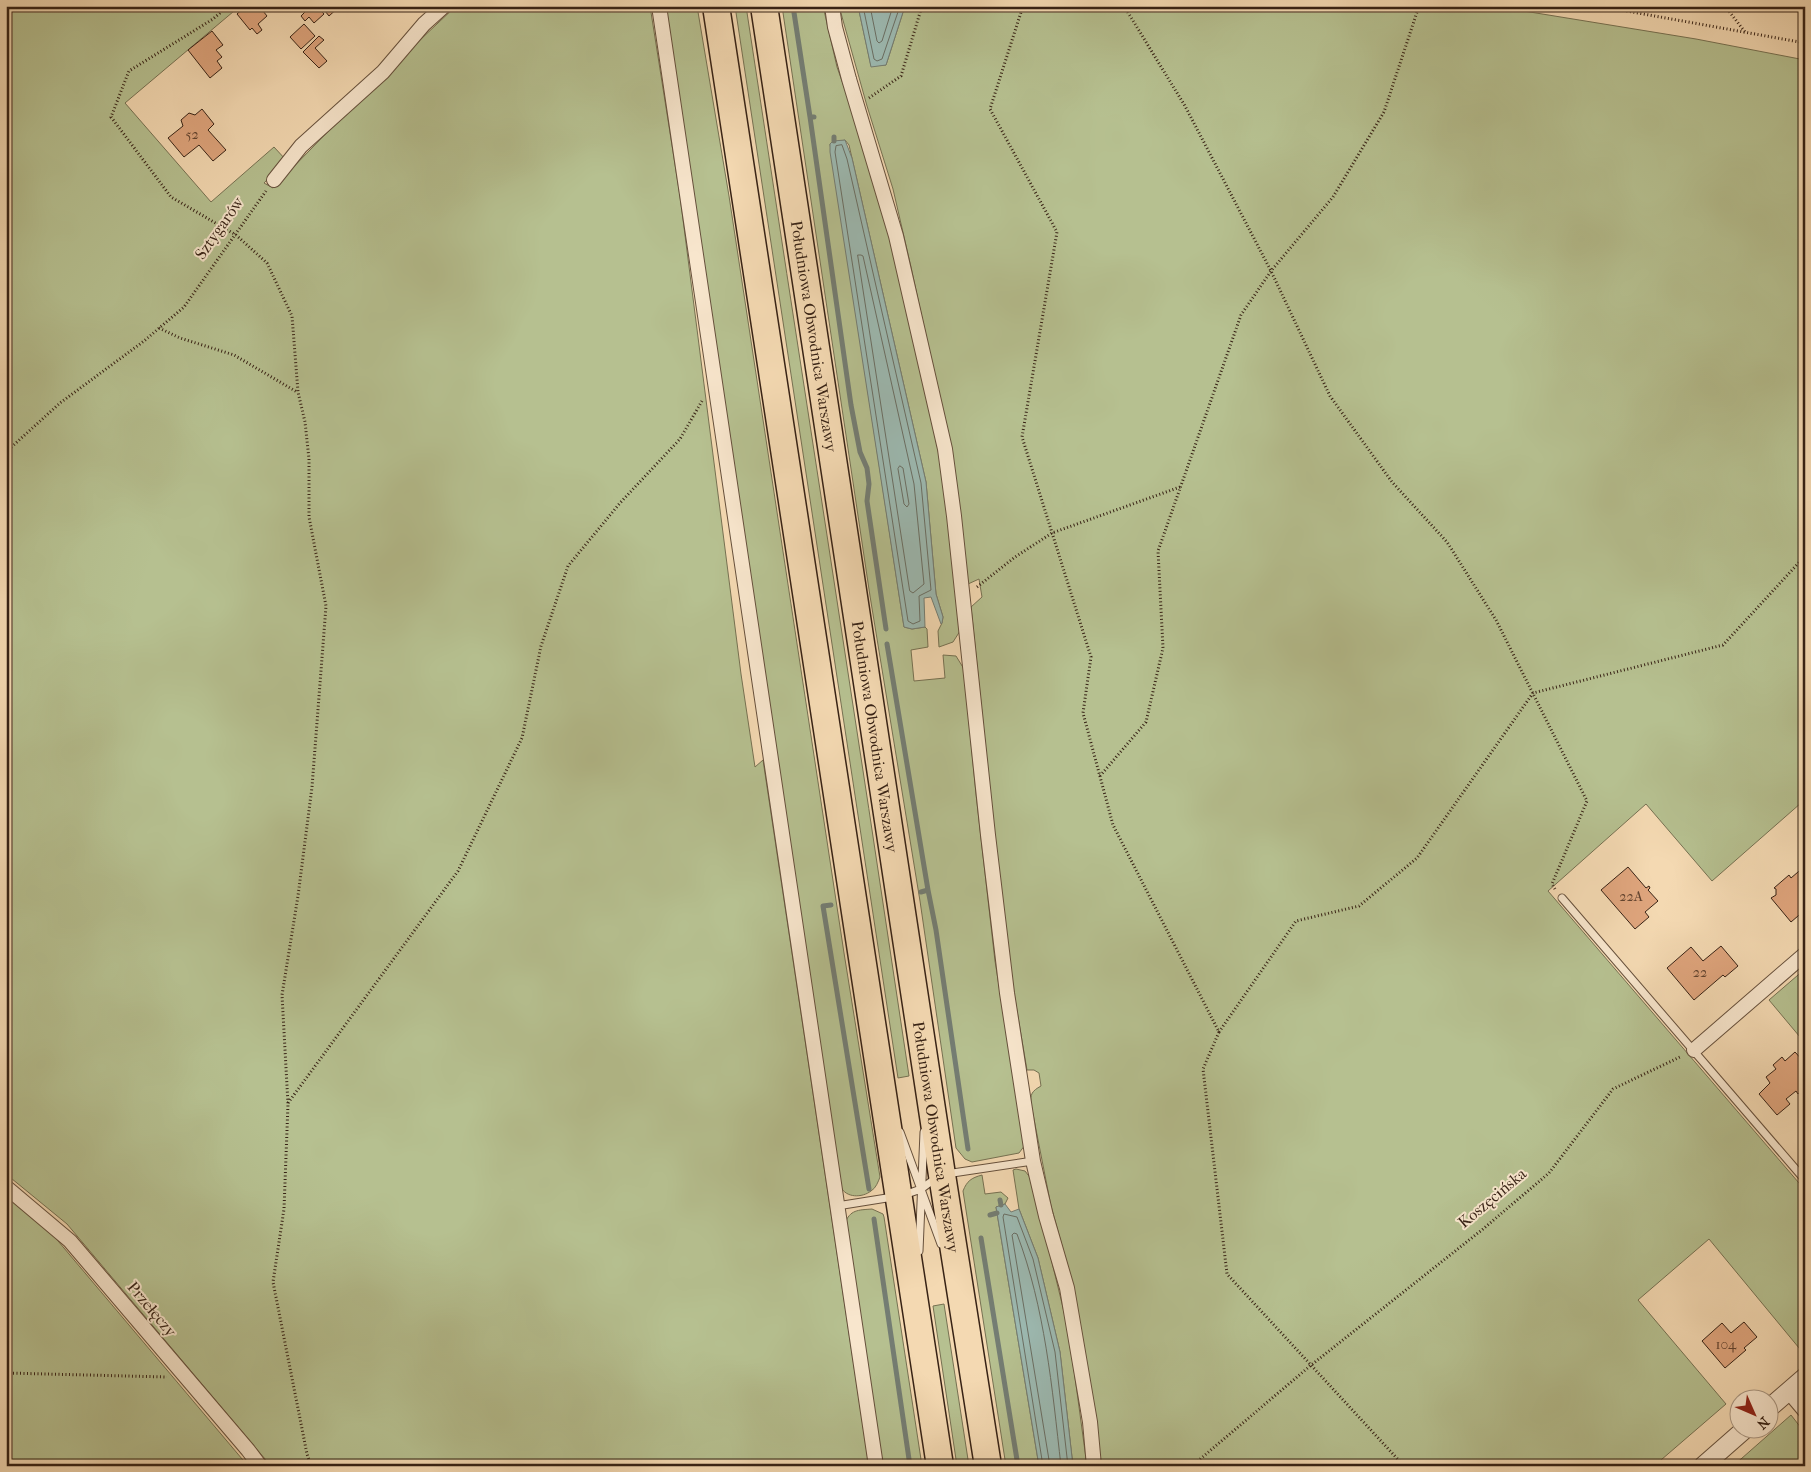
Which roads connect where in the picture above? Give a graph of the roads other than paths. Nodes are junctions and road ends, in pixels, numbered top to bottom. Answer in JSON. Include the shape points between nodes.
{"nodes":[{"id":1,"x":444,"y":6,"type":"edge"},
{"id":2,"x":659,"y":6,"type":"edge"},
{"id":3,"x":716,"y":6,"type":"edge"},
{"id":4,"x":764,"y":6,"type":"edge"},
{"id":5,"x":832,"y":6,"type":"edge"},
{"id":6,"x":274,"y":180,"type":"road end"},
{"id":7,"x":1562,"y":898,"type":"road end"},
{"id":8,"x":1805,"y":954,"type":"edge"},
{"id":9,"x":1694,"y":1050,"type":"junction"},
{"id":10,"x":926,"y":1071,"type":"junction"},
{"id":11,"x":881,"y":1080,"type":"junction"},
{"id":12,"x":924,"y":1110,"type":"dead end"},
{"id":13,"x":895,"y":1116,"type":"dead end"},
{"id":14,"x":924,"y":1120,"type":"dead end"},
{"id":15,"x":898,"y":1125,"type":"dead end"},
{"id":16,"x":1033,"y":1161,"type":"junction"},
{"id":17,"x":1805,"y":1180,"type":"edge"},
{"id":18,"x":6,"y":1186,"type":"edge"},
{"id":19,"x":921,"y":1186,"type":"junction"},
{"id":20,"x":837,"y":1206,"type":"junction"},
{"id":21,"x":945,"y":1254,"type":"dead end"},
{"id":22,"x":918,"y":1263,"type":"dead end"},
{"id":23,"x":948,"y":1263,"type":"dead end"},
{"id":24,"x":918,"y":1272,"type":"dead end"},
{"id":25,"x":962,"y":1300,"type":"junction"},
{"id":26,"x":916,"y":1309,"type":"junction"},
{"id":27,"x":1805,"y":1378,"type":"edge"},
{"id":28,"x":1789,"y":1392,"type":"junction"},
{"id":29,"x":1778,"y":1400,"type":"edge"},
{"id":30,"x":1805,"y":1411,"type":"edge"},
{"id":31,"x":1732,"y":1440,"type":"edge"},
{"id":32,"x":260,"y":1466,"type":"edge"},
{"id":33,"x":876,"y":1466,"type":"edge"},
{"id":34,"x":940,"y":1466,"type":"edge"},
{"id":35,"x":988,"y":1466,"type":"edge"},
{"id":36,"x":1094,"y":1466,"type":"edge"},
{"id":37,"x":1702,"y":1466,"type":"edge"}],
"edges":[{"from":1,"to":6,"type":"street","via":[[382,72],[301,146]]},
{"from":2,"to":20,"type":"street"},
{"from":3,"to":11,"type":"highway","name":"Południowa Obwodnica Warszawy"},
{"from":4,"to":10,"type":"highway","name":"Południowa Obwodnica Warszawy"},
{"from":5,"to":16,"type":"street","via":[[896,236],[944,449],[1006,984]]},
{"from":7,"to":9,"type":"lane"},
{"from":8,"to":9,"type":"street"},
{"from":9,"to":17,"type":"lane"},
{"from":10,"to":12,"type":"lane"},
{"from":10,"to":19,"type":"highway","name":"Południowa Obwodnica Warszawy"},
{"from":11,"to":13,"type":"lane"},
{"from":11,"to":19,"type":"highway","name":"Południowa Obwodnica Warszawy"},
{"from":14,"to":19,"type":"lane"},
{"from":15,"to":19,"type":"lane"},
{"from":16,"to":19,"type":"lane"},
{"from":16,"to":36,"type":"street","via":[[1067,1288],[1090,1422]]},
{"from":18,"to":32,"type":"street","name":"Przełęczy","via":[[70,1240]]},
{"from":19,"to":20,"type":"lane"},
{"from":19,"to":21,"type":"lane"},
{"from":19,"to":22,"type":"lane"},
{"from":19,"to":25,"type":"highway","name":"Południowa Obwodnica Warszawy"},
{"from":19,"to":26,"type":"highway","name":"Południowa Obwodnica Warszawy"},
{"from":20,"to":33,"type":"street"},
{"from":23,"to":25,"type":"lane"},
{"from":24,"to":26,"type":"lane"},
{"from":25,"to":35,"type":"highway","name":"Południowa Obwodnica Warszawy"},
{"from":26,"to":34,"type":"highway","name":"Południowa Obwodnica Warszawy"},
{"from":27,"to":28,"type":"street"},
{"from":28,"to":29,"type":"street"},
{"from":28,"to":30,"type":"street"},
{"from":31,"to":37,"type":"street"}]}
